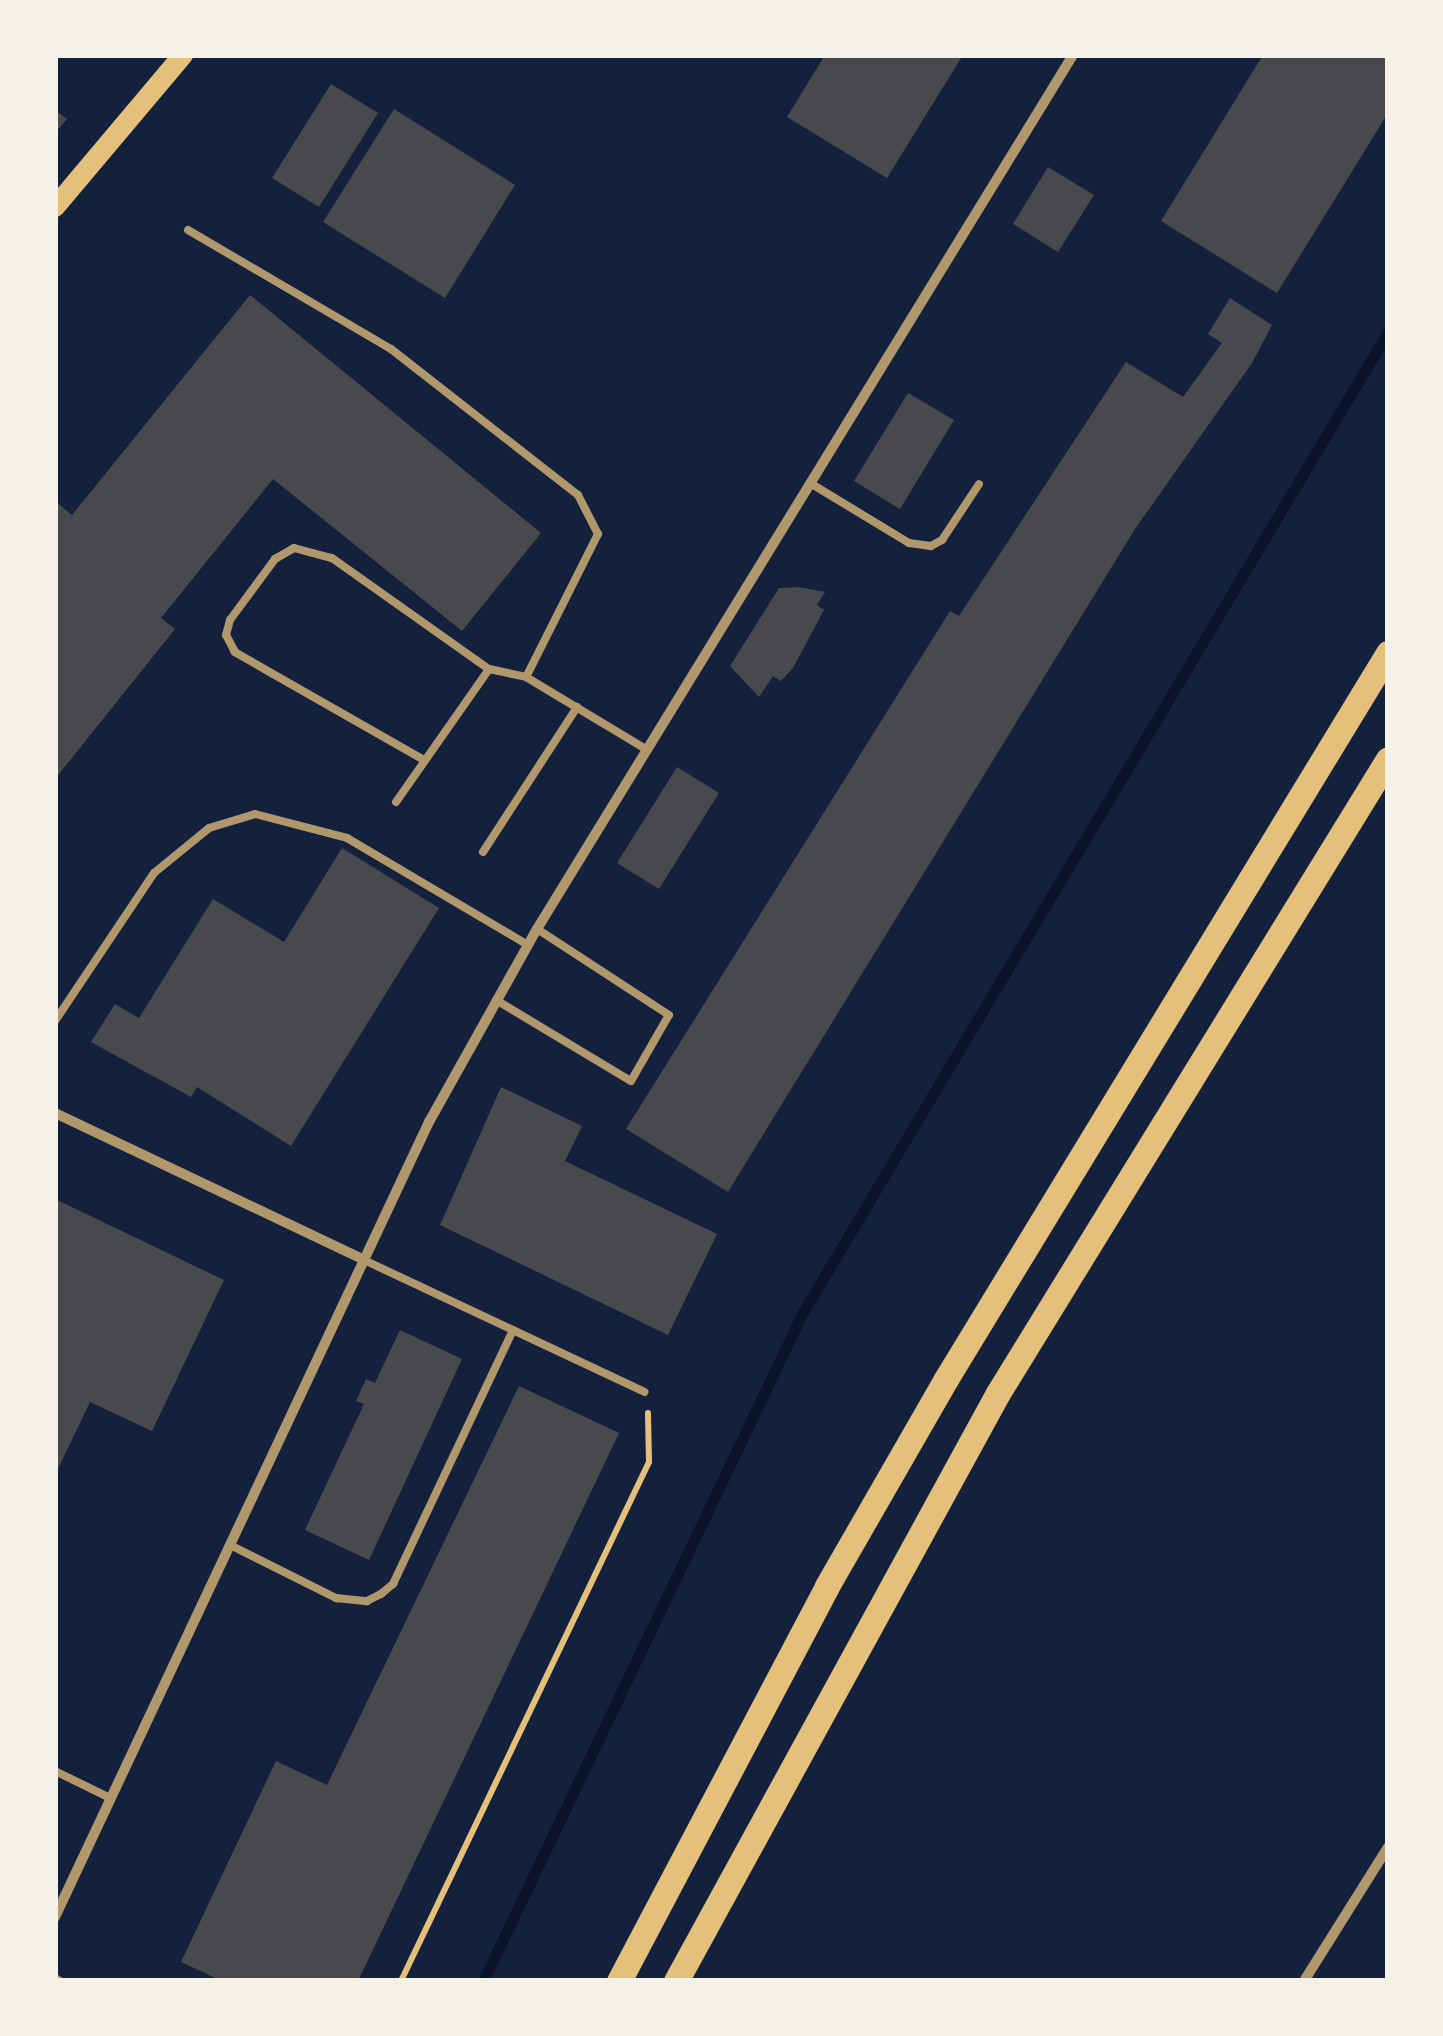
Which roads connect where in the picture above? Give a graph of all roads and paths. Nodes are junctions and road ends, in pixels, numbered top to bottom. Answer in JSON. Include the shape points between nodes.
{"nodes":[{"id":1,"x":183,"y":55,"type":"edge"},
{"id":2,"x":1073,"y":55,"type":"edge"},
{"id":3,"x":55,"y":208,"type":"edge"},
{"id":4,"x":188,"y":230,"type":"dead end"},
{"id":5,"x":810,"y":483,"type":"junction"},
{"id":6,"x":978,"y":484,"type":"dead end"},
{"id":7,"x":1388,"y":652,"type":"edge"},
{"id":8,"x":489,"y":669,"type":"junction"},
{"id":9,"x":526,"y":676,"type":"junction"},
{"id":10,"x":577,"y":707,"type":"junction"},
{"id":11,"x":646,"y":749,"type":"junction"},
{"id":12,"x":1388,"y":759,"type":"edge"},
{"id":13,"x":424,"y":760,"type":"junction"},
{"id":14,"x":396,"y":802,"type":"dead end"},
{"id":15,"x":483,"y":852,"type":"dead end"},
{"id":16,"x":537,"y":929,"type":"junction"},
{"id":17,"x":528,"y":945,"type":"junction"},
{"id":18,"x":496,"y":1000,"type":"junction"},
{"id":19,"x":55,"y":1021,"type":"edge"},
{"id":20,"x":55,"y":1112,"type":"edge"},
{"id":21,"x":364,"y":1260,"type":"junction"},
{"id":22,"x":513,"y":1330,"type":"junction"},
{"id":23,"x":645,"y":1392,"type":"joint"},
{"id":24,"x":230,"y":1546,"type":"junction"},
{"id":25,"x":55,"y":1771,"type":"edge"},
{"id":26,"x":110,"y":1798,"type":"junction"},
{"id":27,"x":1388,"y":1847,"type":"edge"},
{"id":28,"x":55,"y":1917,"type":"edge"},
{"id":29,"x":401,"y":1981,"type":"edge"},
{"id":30,"x":620,"y":1981,"type":"edge"},
{"id":31,"x":676,"y":1981,"type":"edge"},
{"id":32,"x":1304,"y":1981,"type":"edge"}],
"edges":[{"from":1,"to":3,"type":"main road"},
{"from":2,"to":5,"type":"street"},
{"from":4,"to":9,"type":"lane","via":[[390,349],[578,496],[598,534]]},
{"from":5,"to":6,"type":"lane","via":[[909,543],[931,546],[942,540]]},
{"from":5,"to":11,"type":"street"},
{"from":7,"to":30,"type":"main road","via":[[936,1396],[827,1586]]},
{"from":8,"to":9,"type":"lane"},
{"from":8,"to":13,"type":"lane"},
{"from":8,"to":13,"type":"lane","via":[[311,548],[275,559],[230,620],[226,635],[235,652],[256,669]]},
{"from":9,"to":10,"type":"lane"},
{"from":10,"to":11,"type":"lane"},
{"from":10,"to":15,"type":"lane"},
{"from":11,"to":16,"type":"street"},
{"from":12,"to":31,"type":"main road","via":[[998,1393]]},
{"from":13,"to":14,"type":"lane"},
{"from":16,"to":17,"type":"street"},
{"from":16,"to":18,"type":"lane","via":[[670,1015],[631,1081]]},
{"from":17,"to":18,"type":"street"},
{"from":17,"to":19,"type":"lane","via":[[346,838],[255,814],[209,828],[154,874]]},
{"from":18,"to":21,"type":"street"},
{"from":20,"to":21,"type":"street"},
{"from":21,"to":22,"type":"lane"},
{"from":21,"to":24,"type":"street"},
{"from":22,"to":23,"type":"lane"},
{"from":22,"to":24,"type":"lane","via":[[393,1584],[382,1594],[367,1601],[336,1598]]},
{"from":23,"to":29,"type":"path","via":[[649,1462]]},
{"from":24,"to":26,"type":"street"},
{"from":25,"to":26,"type":"lane"},
{"from":26,"to":28,"type":"street"},
{"from":27,"to":32,"type":"street"}]}
